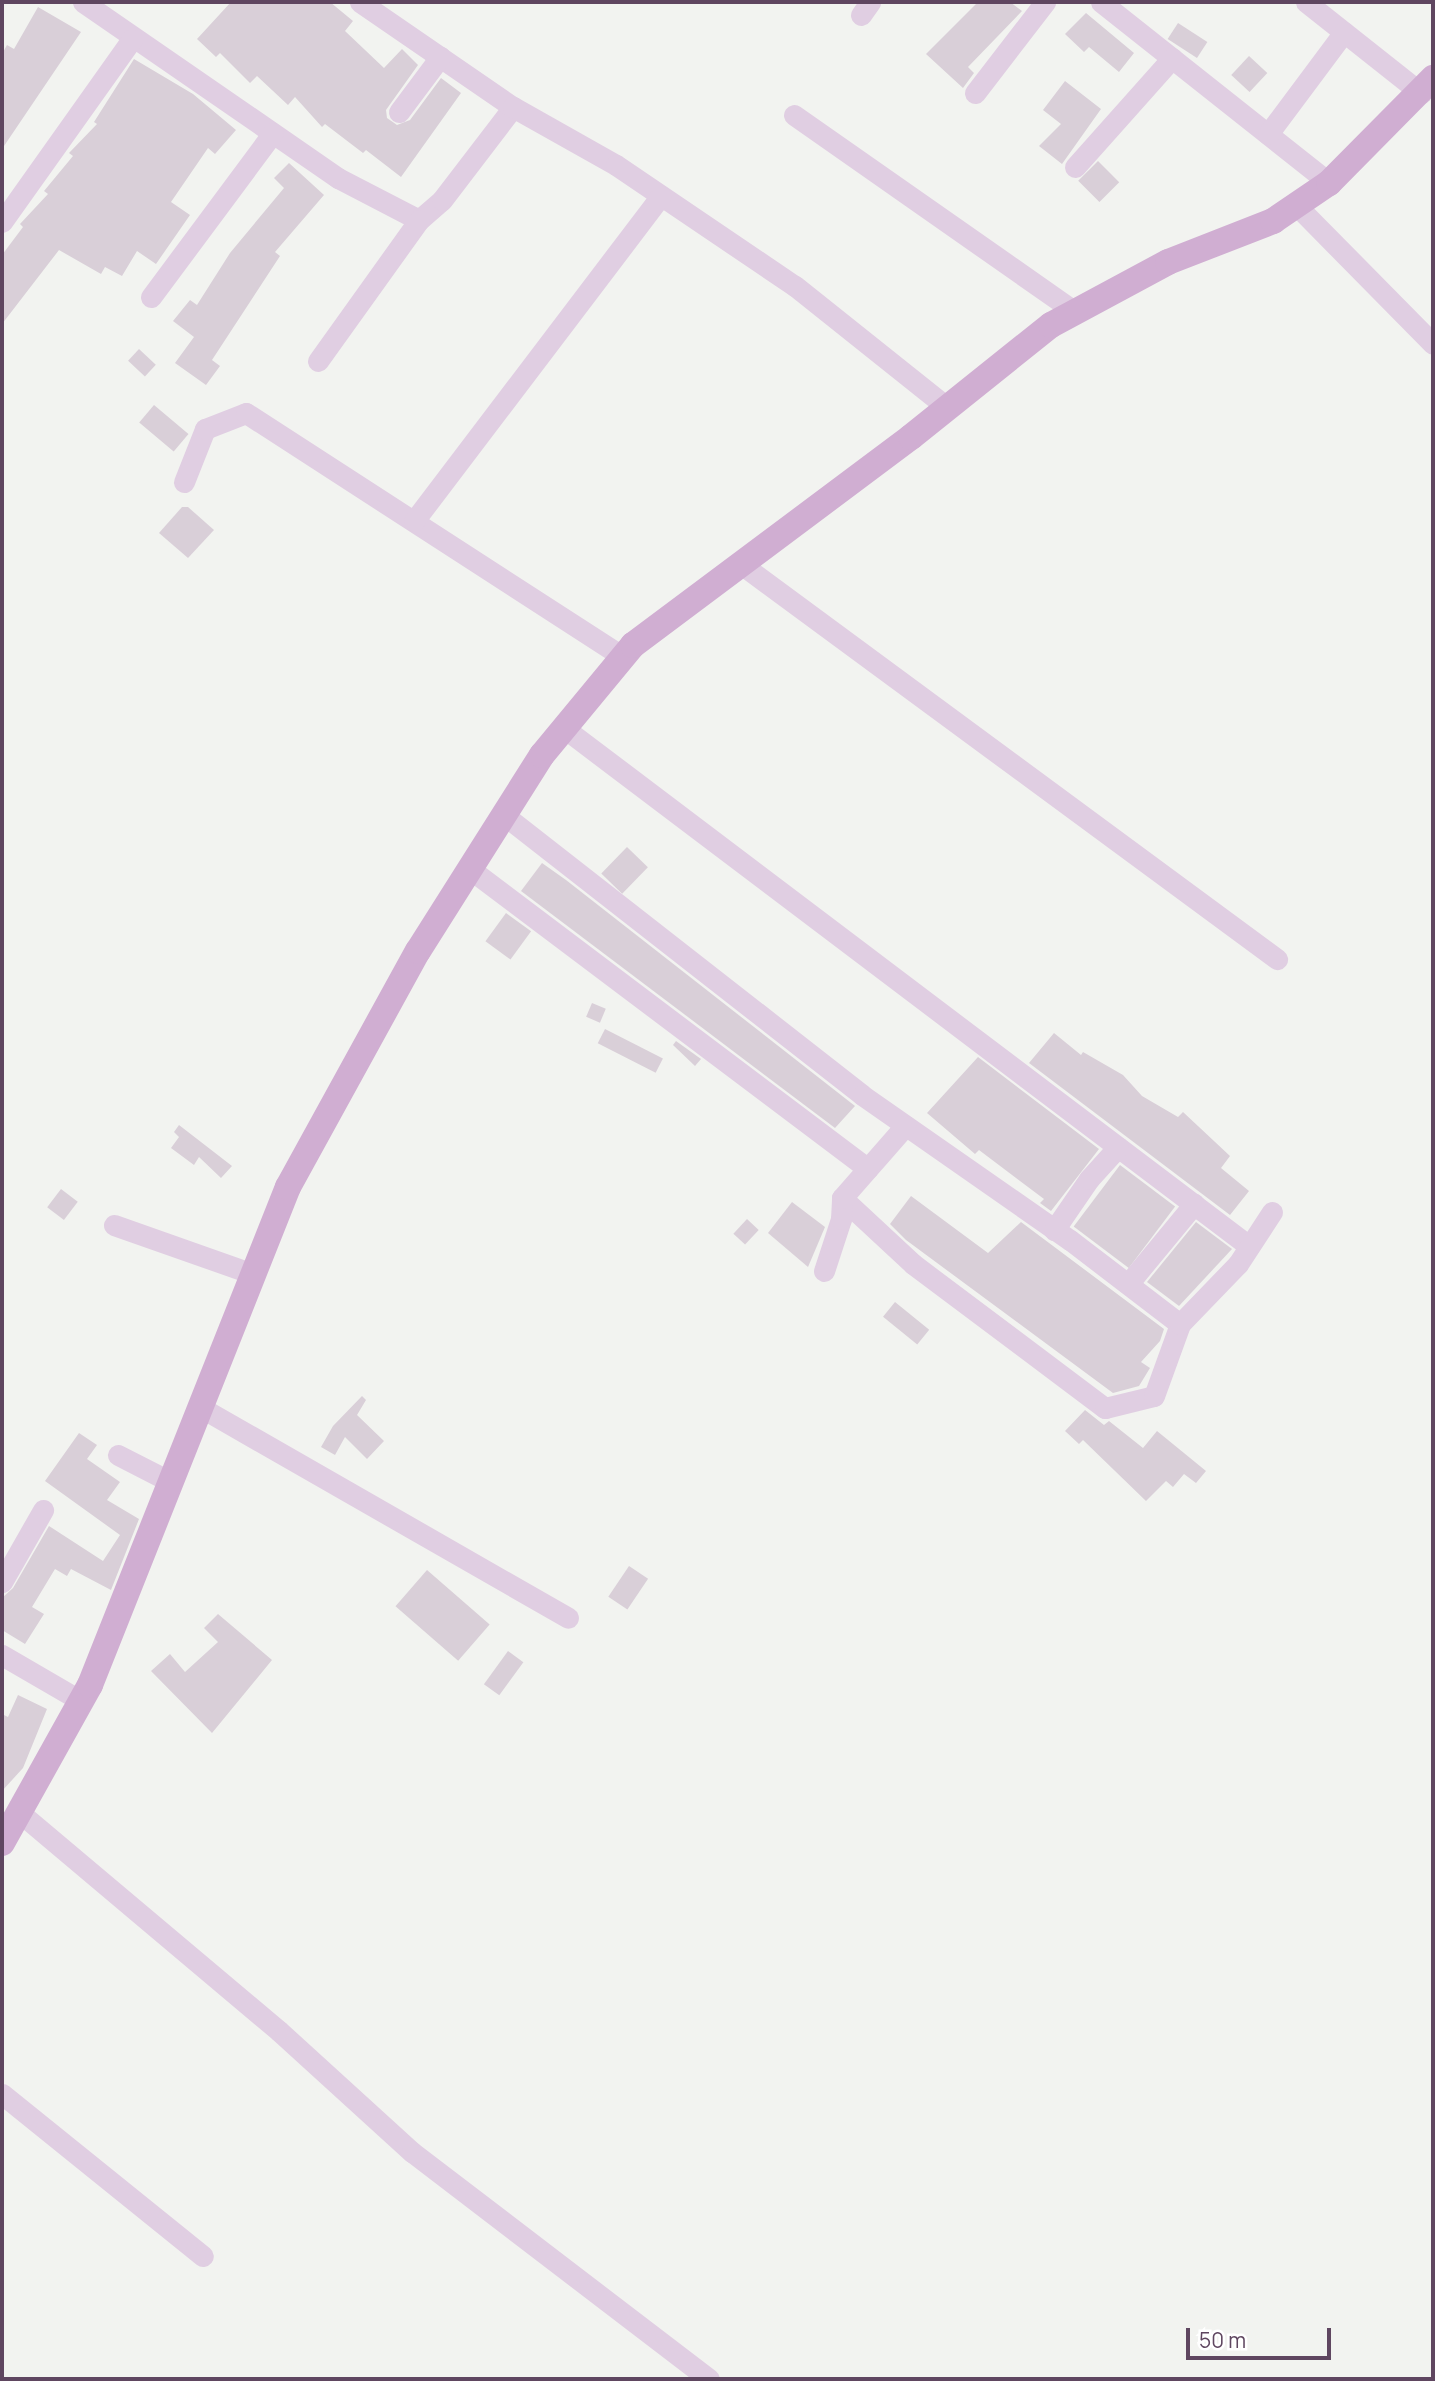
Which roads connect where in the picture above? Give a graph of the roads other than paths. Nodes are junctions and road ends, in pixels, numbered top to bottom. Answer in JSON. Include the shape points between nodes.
{"nodes":[{"id":1,"x":83,"y":2,"type":"edge"},
{"id":2,"x":360,"y":2,"type":"edge"},
{"id":3,"x":1045,"y":2,"type":"edge"},
{"id":4,"x":1101,"y":2,"type":"edge"},
{"id":5,"x":1306,"y":2,"type":"edge"},
{"id":6,"x":1344,"y":32,"type":"junction"},
{"id":7,"x":132,"y":39,"type":"junction"},
{"id":8,"x":440,"y":57,"type":"junction"},
{"id":9,"x":1172,"y":58,"type":"junction"},
{"id":10,"x":1427,"y":86,"type":"edge"},
{"id":11,"x":975,"y":93,"type":"dead end"},
{"id":12,"x":513,"y":107,"type":"junction"},
{"id":13,"x":399,"y":112,"type":"dead end"},
{"id":14,"x":794,"y":115,"type":"dead end"},
{"id":15,"x":273,"y":134,"type":"junction"},
{"id":16,"x":1268,"y":134,"type":"junction"},
{"id":17,"x":1075,"y":167,"type":"dead end"},
{"id":18,"x":1329,"y":183,"type":"junction"},
{"id":19,"x":661,"y":195,"type":"junction"},
{"id":20,"x":1296,"y":205,"type":"junction"},
{"id":21,"x":419,"y":220,"type":"junction"},
{"id":22,"x":2,"y":222,"type":"edge"},
{"id":23,"x":151,"y":297,"type":"dead end"},
{"id":24,"x":1074,"y":312,"type":"junction"},
{"id":25,"x":1433,"y":344,"type":"edge"},
{"id":26,"x":318,"y":361,"type":"dead end"},
{"id":27,"x":948,"y":408,"type":"junction"},
{"id":28,"x":184,"y":482,"type":"dead end"},
{"id":29,"x":414,"y":521,"type":"junction"},
{"id":30,"x":741,"y":564,"type":"junction"},
{"id":31,"x":623,"y":657,"type":"junction"},
{"id":32,"x":564,"y":728,"type":"junction"},
{"id":33,"x":504,"y":816,"type":"junction"},
{"id":34,"x":470,"y":869,"type":"junction"},
{"id":35,"x":1277,"y":959,"type":"dead end"},
{"id":36,"x":905,"y":1126,"type":"junction"},
{"id":37,"x":1118,"y":1147,"type":"junction"},
{"id":38,"x":868,"y":1169,"type":"junction"},
{"id":39,"x":842,"y":1198,"type":"junction"},
{"id":40,"x":1194,"y":1204,"type":"junction"},
{"id":41,"x":1272,"y":1212,"type":"dead end"},
{"id":42,"x":114,"y":1225,"type":"dead end"},
{"id":43,"x":1054,"y":1230,"type":"junction"},
{"id":44,"x":1249,"y":1245,"type":"junction"},
{"id":45,"x":824,"y":1271,"type":"dead end"},
{"id":46,"x":253,"y":1274,"type":"junction"},
{"id":47,"x":1128,"y":1284,"type":"junction"},
{"id":48,"x":1180,"y":1324,"type":"junction"},
{"id":49,"x":200,"y":1407,"type":"junction"},
{"id":50,"x":118,"y":1455,"type":"dead end"},
{"id":51,"x":171,"y":1482,"type":"junction"},
{"id":52,"x":43,"y":1510,"type":"dead end"},
{"id":53,"x":2,"y":1582,"type":"edge"},
{"id":54,"x":568,"y":1618,"type":"dead end"},
{"id":55,"x":2,"y":1655,"type":"edge"},
{"id":56,"x":81,"y":1700,"type":"junction"},
{"id":57,"x":19,"y":1812,"type":"junction"},
{"id":58,"x":2,"y":1843,"type":"edge"},
{"id":59,"x":2,"y":2094,"type":"edge"},
{"id":60,"x":203,"y":2256,"type":"dead end"},
{"id":61,"x":709,"y":2379,"type":"edge"}],
"edges":[{"from":1,"to":7,"type":"street"},
{"from":2,"to":8,"type":"street"},
{"from":3,"to":11,"type":"street"},
{"from":4,"to":9,"type":"street"},
{"from":5,"to":6,"type":"street"},
{"from":6,"to":10,"type":"street"},
{"from":6,"to":16,"type":"street"},
{"from":7,"to":15,"type":"street","via":[[183,69]]},
{"from":7,"to":22,"type":"street"},
{"from":8,"to":12,"type":"street"},
{"from":8,"to":13,"type":"street"},
{"from":9,"to":16,"type":"street"},
{"from":9,"to":17,"type":"street"},
{"from":10,"to":18,"type":"main road"},
{"from":12,"to":19,"type":"street"},
{"from":12,"to":21,"type":"street","via":[[442,200]]},
{"from":14,"to":24,"type":"street"},
{"from":15,"to":21,"type":"street","via":[[338,178]]},
{"from":15,"to":23,"type":"street"},
{"from":16,"to":18,"type":"street"},
{"from":18,"to":20,"type":"main road"},
{"from":19,"to":27,"type":"street","via":[[795,286]]},
{"from":19,"to":29,"type":"street"},
{"from":20,"to":24,"type":"main road","via":[[1273,220],[1168,262]]},
{"from":20,"to":25,"type":"street"},
{"from":21,"to":26,"type":"street"},
{"from":24,"to":27,"type":"main road","via":[[1051,325]]},
{"from":27,"to":30,"type":"main road"},
{"from":28,"to":29,"type":"street","via":[[205,429],[246,413]]},
{"from":29,"to":31,"type":"street"},
{"from":30,"to":31,"type":"main road"},
{"from":30,"to":35,"type":"street"},
{"from":31,"to":32,"type":"main road"},
{"from":32,"to":33,"type":"main road"},
{"from":32,"to":37,"type":"street"},
{"from":33,"to":34,"type":"main road"},
{"from":33,"to":36,"type":"street"},
{"from":34,"to":38,"type":"street"},
{"from":34,"to":46,"type":"main road","via":[[418,951],[288,1187]]},
{"from":36,"to":38,"type":"street"},
{"from":36,"to":43,"type":"street"},
{"from":37,"to":40,"type":"street"},
{"from":37,"to":43,"type":"street"},
{"from":38,"to":39,"type":"street"},
{"from":39,"to":45,"type":"street","via":[[841,1219]]},
{"from":39,"to":48,"type":"street","via":[[913,1264],[1105,1408],[1154,1396]]},
{"from":40,"to":44,"type":"street"},
{"from":40,"to":47,"type":"street"},
{"from":41,"to":44,"type":"street"},
{"from":42,"to":46,"type":"street"},
{"from":43,"to":47,"type":"street"},
{"from":44,"to":48,"type":"street","via":[[1238,1264]]},
{"from":46,"to":49,"type":"main road"},
{"from":47,"to":48,"type":"street"},
{"from":49,"to":51,"type":"main road"},
{"from":49,"to":54,"type":"street"},
{"from":50,"to":51,"type":"street"},
{"from":51,"to":56,"type":"main road"},
{"from":52,"to":53,"type":"street"},
{"from":55,"to":56,"type":"street"},
{"from":56,"to":57,"type":"main road"},
{"from":57,"to":58,"type":"main road"},
{"from":57,"to":61,"type":"street","via":[[279,2031],[412,2152]]},
{"from":59,"to":60,"type":"street"}]}
